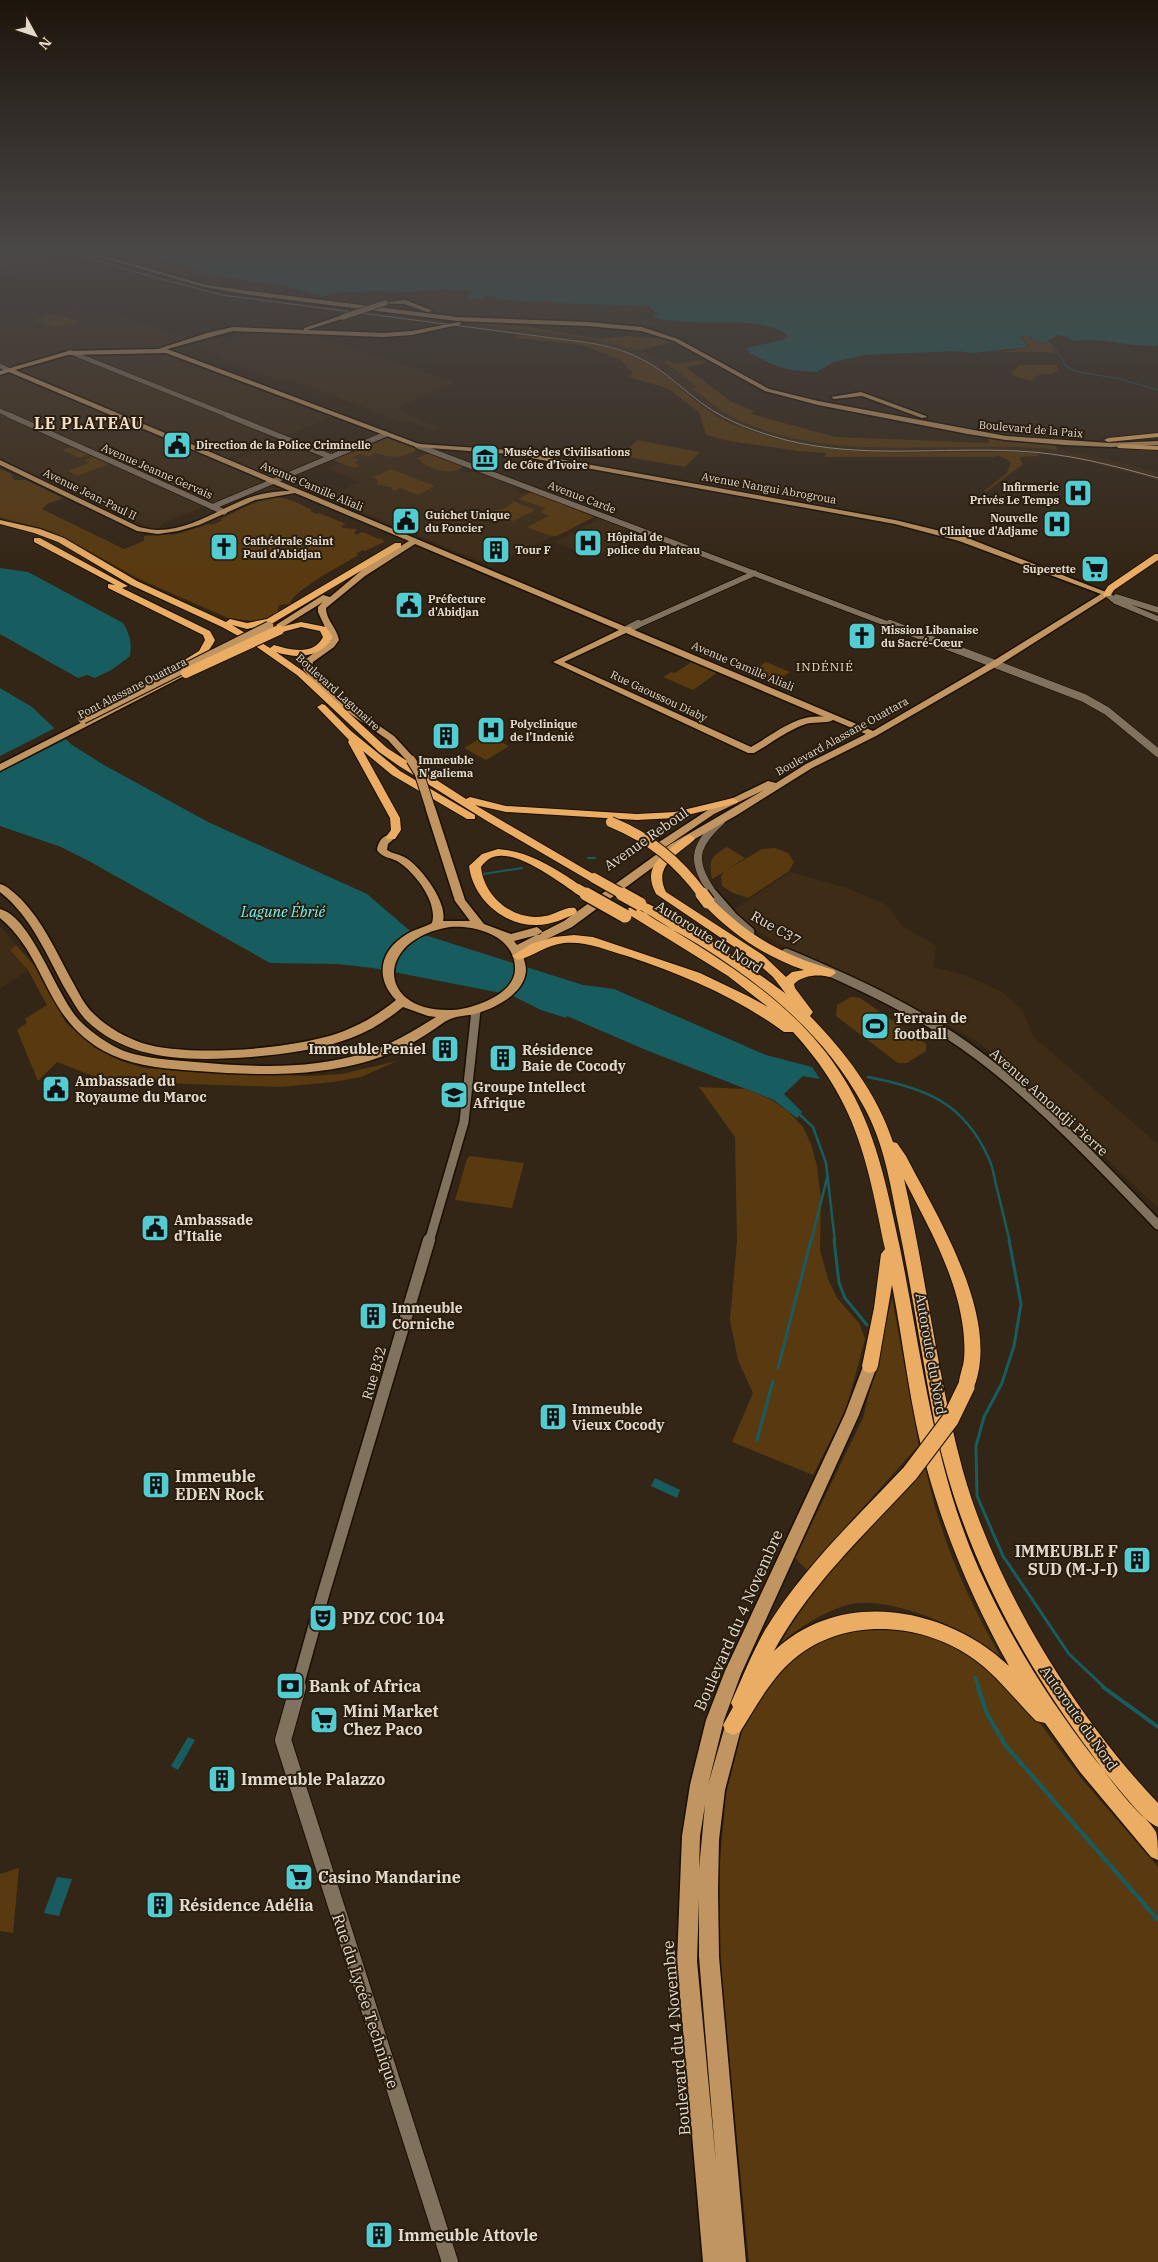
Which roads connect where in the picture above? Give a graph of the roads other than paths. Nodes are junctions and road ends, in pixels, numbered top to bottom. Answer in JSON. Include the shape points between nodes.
{"nodes":[{"id":1,"x":49,"y":359,"type":"edge"},
{"id":2,"x":85,"y":359,"type":"edge"},
{"id":3,"x":185,"y":359,"type":"edge"},
{"id":4,"x":708,"y":359,"type":"edge"},
{"id":5,"x":721,"y":359,"type":"edge"},
{"id":6,"x":0,"y":366,"type":"edge"},
{"id":7,"x":11,"y":371,"type":"junction"},
{"id":8,"x":0,"y":374,"type":"edge"},
{"id":9,"x":769,"y":385,"type":"junction"},
{"id":10,"x":814,"y":394,"type":"dead end"},
{"id":11,"x":824,"y":396,"type":"dead end"},
{"id":12,"x":834,"y":398,"type":"junction"},
{"id":13,"x":853,"y":401,"type":"dead end"},
{"id":14,"x":838,"y":405,"type":"junction"},
{"id":15,"x":857,"y":408,"type":"junction"},
{"id":16,"x":0,"y":411,"type":"edge"},
{"id":17,"x":887,"y":421,"type":"dead end"},
{"id":18,"x":955,"y":425,"type":"junction"},
{"id":19,"x":968,"y":432,"type":"junction"},
{"id":20,"x":386,"y":434,"type":"junction"},
{"id":21,"x":1156,"y":437,"type":"edge"},
{"id":22,"x":1109,"y":442,"type":"junction"},
{"id":23,"x":1158,"y":443,"type":"edge"},
{"id":24,"x":418,"y":446,"type":"junction"},
{"id":25,"x":1158,"y":448,"type":"edge"},
{"id":26,"x":331,"y":457,"type":"junction"},
{"id":27,"x":0,"y":462,"type":"edge"},
{"id":28,"x":275,"y":482,"type":"junction"},
{"id":29,"x":240,"y":495,"type":"junction"},
{"id":30,"x":308,"y":496,"type":"junction"},
{"id":31,"x":256,"y":498,"type":"junction"},
{"id":32,"x":212,"y":506,"type":"junction"},
{"id":33,"x":224,"y":512,"type":"junction"},
{"id":34,"x":0,"y":522,"type":"edge"},
{"id":35,"x":0,"y":530,"type":"edge"},
{"id":36,"x":412,"y":539,"type":"junction"},
{"id":37,"x":398,"y":545,"type":"junction"},
{"id":38,"x":1158,"y":556,"type":"edge"},
{"id":39,"x":78,"y":563,"type":"junction"},
{"id":40,"x":1158,"y":566,"type":"edge"},
{"id":41,"x":365,"y":572,"type":"junction"},
{"id":42,"x":755,"y":573,"type":"junction"},
{"id":43,"x":1107,"y":594,"type":"junction"},
{"id":44,"x":180,"y":603,"type":"junction"},
{"id":45,"x":1158,"y":610,"type":"edge"},
{"id":46,"x":1158,"y":619,"type":"edge"},
{"id":47,"x":604,"y":620,"type":"junction"},
{"id":48,"x":274,"y":628,"type":"junction"},
{"id":49,"x":628,"y":629,"type":"junction"},
{"id":50,"x":246,"y":636,"type":"junction"},
{"id":51,"x":611,"y":637,"type":"junction"},
{"id":52,"x":996,"y":663,"type":"junction"},
{"id":53,"x":186,"y":673,"type":"joint"},
{"id":54,"x":310,"y":682,"type":"junction"},
{"id":55,"x":326,"y":693,"type":"junction"},
{"id":56,"x":807,"y":706,"type":"junction"},
{"id":57,"x":817,"y":718,"type":"junction"},
{"id":58,"x":84,"y":719,"type":"junction"},
{"id":59,"x":347,"y":732,"type":"junction"},
{"id":60,"x":873,"y":734,"type":"junction"},
{"id":61,"x":848,"y":747,"type":"junction"},
{"id":62,"x":1158,"y":752,"type":"edge"},
{"id":63,"x":0,"y":761,"type":"edge"},
{"id":64,"x":809,"y":766,"type":"junction"},
{"id":65,"x":0,"y":768,"type":"edge"},
{"id":66,"x":453,"y":794,"type":"junction"},
{"id":67,"x":733,"y":801,"type":"junction"},
{"id":68,"x":560,"y":811,"type":"junction"},
{"id":69,"x":721,"y":821,"type":"junction"},
{"id":70,"x":391,"y":837,"type":"joint"},
{"id":71,"x":690,"y":838,"type":"junction"},
{"id":72,"x":586,"y":884,"type":"junction"},
{"id":73,"x":0,"y":887,"type":"edge"},
{"id":74,"x":632,"y":910,"type":"junction"},
{"id":75,"x":571,"y":911,"type":"junction"},
{"id":76,"x":0,"y":912,"type":"edge"},
{"id":77,"x":480,"y":926,"type":"junction"},
{"id":78,"x":431,"y":928,"type":"junction"},
{"id":79,"x":503,"y":937,"type":"junction"},
{"id":80,"x":517,"y":956,"type":"junction"},
{"id":81,"x":830,"y":973,"type":"junction"},
{"id":82,"x":789,"y":988,"type":"junction"},
{"id":83,"x":403,"y":1001,"type":"junction"},
{"id":84,"x":476,"y":1010,"type":"junction"},
{"id":85,"x":448,"y":1014,"type":"junction"},
{"id":86,"x":823,"y":1037,"type":"junction"},
{"id":87,"x":821,"y":1055,"type":"junction"},
{"id":88,"x":885,"y":1136,"type":"junction"},
{"id":89,"x":1158,"y":1225,"type":"edge"},
{"id":90,"x":890,"y":1236,"type":"junction"},
{"id":91,"x":870,"y":1366,"type":"joint"},
{"id":92,"x":733,"y":1725,"type":"junction"},
{"id":93,"x":1063,"y":1733,"type":"junction"},
{"id":94,"x":283,"y":1740,"type":"joint"},
{"id":95,"x":1158,"y":1818,"type":"edge"},
{"id":96,"x":1158,"y":1850,"type":"edge"},
{"id":97,"x":450,"y":2262,"type":"edge"},
{"id":98,"x":714,"y":2262,"type":"edge"},
{"id":99,"x":735,"y":2262,"type":"edge"}],
"edges":[{"from":1,"to":7,"type":"main road"},
{"from":2,"to":26,"type":"street"},
{"from":3,"to":20,"type":"main road","name":"Avenue Carde"},
{"from":4,"to":14,"type":"main road","name":"Boulevard de la Paix","via":[[761,388],[801,400]]},
{"from":5,"to":9,"type":"main road","name":"Boulevard de la Paix"},
{"from":6,"to":7,"type":"street"},
{"from":7,"to":8,"type":"main road"},
{"from":7,"to":28,"type":"main road","name":"Avenue Camille Aliali"},
{"from":9,"to":10,"type":"main road"},
{"from":9,"to":14,"type":"main road","name":"Boulevard de la Paix"},
{"from":11,"to":12,"type":"main road"},
{"from":12,"to":13,"type":"main road"},
{"from":12,"to":18,"type":"main road","via":[[860,394],[922,417]]},
{"from":14,"to":15,"type":"main road","name":"Boulevard de la Paix"},
{"from":15,"to":18,"type":"main road","name":"Boulevard de la Paix"},
{"from":15,"to":19,"type":"main road","name":"Boulevard de la Paix"},
{"from":16,"to":32,"type":"street","name":"Avenue Jeanne Gervais"},
{"from":17,"to":19,"type":"main road"},
{"from":18,"to":22,"type":"main road","name":"Boulevard de la Paix"},
{"from":19,"to":22,"type":"main road","name":"Boulevard de la Paix","via":[[1029,441]]},
{"from":20,"to":24,"type":"main road","name":"Avenue Carde"},
{"from":20,"to":26,"type":"street"},
{"from":21,"to":22,"type":"highway"},
{"from":22,"to":23,"type":"main road","name":"Boulevard de la Paix"},
{"from":22,"to":25,"type":"highway"},
{"from":24,"to":42,"type":"street","name":"Avenue Carde"},
{"from":24,"to":43,"type":"main road","name":"Avenue Nangui Abrogroua","via":[[510,452],[895,522],[962,539]]},
{"from":26,"to":28,"type":"street"},
{"from":27,"to":33,"type":"main road","name":"Avenue Jean-Paul II","via":[[144,531],[165,532],[187,527]]},
{"from":28,"to":29,"type":"street"},
{"from":28,"to":30,"type":"main road","name":"Avenue Camille Aliali"},
{"from":28,"to":31,"type":"street","name":"Avenue Jean-Paul II"},
{"from":29,"to":31,"type":"main road"},
{"from":29,"to":32,"type":"street"},
{"from":30,"to":31,"type":"main road","name":"Avenue Jean-Paul II","via":[[281,492]]},
{"from":30,"to":36,"type":"main road","name":"Avenue Camille Aliali"},
{"from":31,"to":33,"type":"main road","name":"Avenue Jean-Paul II"},
{"from":32,"to":33,"type":"street","name":"Avenue Jeanne Gervais"},
{"from":34,"to":44,"type":"highway","name":"Boulevard Lagunaire","via":[[60,540],[134,583]]},
{"from":35,"to":39,"type":"highway","name":"Boulevard Lagunaire","via":[[51,546]]},
{"from":36,"to":37,"type":"main road"},
{"from":36,"to":41,"type":"main road"},
{"from":36,"to":47,"type":"main road","name":"Avenue Camille Aliali"},
{"from":37,"to":44,"type":"highway","via":[[295,608],[262,624],[237,624]]},
{"from":37,"to":48,"type":"main road"},
{"from":38,"to":43,"type":"highway"},
{"from":39,"to":58,"type":"highway","bridge":true,"via":[[102,582],[207,633],[210,640],[208,648],[194,658]]},
{"from":39,"to":59,"type":"highway","name":"Boulevard Lagunaire","via":[[179,610],[265,658],[291,677]]},
{"from":40,"to":43,"type":"highway","via":[[1121,591]]},
{"from":41,"to":48,"type":"main road"},
{"from":41,"to":55,"type":"main road","via":[[322,607],[322,615],[333,630],[335,640],[306,665],[308,673]]},
{"from":42,"to":49,"type":"street"},
{"from":42,"to":52,"type":"street","name":"Avenue Carde"},
{"from":43,"to":45,"type":"street","name":"Avenue Nangui Abrogroua"},
{"from":43,"to":46,"type":"street","name":"Avenue Nangui Abrogroua","via":[[1115,601]]},
{"from":43,"to":52,"type":"main road","name":"Boulevard Alassane Ouattara"},
{"from":44,"to":50,"type":"highway","name":"Boulevard Lagunaire"},
{"from":47,"to":49,"type":"main road","name":"Avenue Camille Aliali"},
{"from":47,"to":51,"type":"main road","via":[[614,628]]},
{"from":48,"to":50,"type":"highway","via":[[307,624],[323,629],[328,637],[316,649],[296,654],[283,652]]},
{"from":48,"to":53,"type":"highway","bridge":true},
{"from":48,"to":58,"type":"main road","name":"Pont Alassane Ouattara","bridge":true},
{"from":49,"to":51,"type":"main road"},
{"from":49,"to":56,"type":"main road","name":"Avenue Camille Aliali"},
{"from":50,"to":54,"type":"highway","name":"Boulevard Lagunaire","via":[[276,654]]},
{"from":51,"to":57,"type":"main road","name":"Rue Gaoussou Diaby","via":[[557,662],[751,751]]},
{"from":52,"to":60,"type":"main road","name":"Boulevard Alassane Ouattara"},
{"from":52,"to":62,"type":"street","name":"Avenue Carde","via":[[1101,707]]},
{"from":53,"to":65,"type":"main road","name":"Pont Alassane Ouattara"},
{"from":54,"to":55,"type":"highway"},
{"from":54,"to":66,"type":"highway","name":"Boulevard Lagunaire","via":[[382,750]]},
{"from":55,"to":77,"type":"main road","bridge":true,"via":[[391,738],[411,760],[419,773],[460,901]]},
{"from":56,"to":57,"type":"main road"},
{"from":56,"to":60,"type":"main road","name":"Avenue Camille Aliali"},
{"from":57,"to":61,"type":"main road","via":[[845,726],[854,734]]},
{"from":58,"to":63,"type":"main road","name":"Pont Alassane Ouattara"},
{"from":59,"to":70,"type":"highway","via":[[395,818],[396,830]]},
{"from":59,"to":72,"type":"highway","name":"Boulevard Lagunaire","via":[[396,772]]},
{"from":60,"to":61,"type":"main road","name":"Boulevard Alassane Ouattara"},
{"from":61,"to":64,"type":"main road","name":"Boulevard Alassane Ouattara"},
{"from":64,"to":67,"type":"main road","name":"Avenue Reboul"},
{"from":64,"to":69,"type":"main road","name":"Boulevard Alassane Ouattara"},
{"from":66,"to":68,"type":"highway","via":[[506,809]]},
{"from":66,"to":72,"type":"highway","name":"Boulevard Lagunaire"},
{"from":67,"to":68,"type":"highway","via":[[656,817]]},
{"from":67,"to":75,"type":"main road","name":"Avenue Reboul","via":[[692,824]]},
{"from":68,"to":81,"type":"highway","bridge":true,"via":[[611,822],[641,835],[670,855],[726,922],[756,944],[791,961]]},
{"from":69,"to":71,"type":"main road","name":"Boulevard Alassane Ouattara"},
{"from":69,"to":81,"type":"street","name":"Rue C37","via":[[704,839],[696,857],[698,869],[714,894],[735,919],[758,938]]},
{"from":70,"to":78,"type":"main road","via":[[383,843],[382,850],[388,856],[400,858],[417,875],[439,911]]},
{"from":71,"to":80,"type":"main road","name":"Boulevard Alassane Ouattara"},
{"from":71,"to":82,"type":"highway","via":[[656,870],[657,888],[669,900],[759,958]]},
{"from":72,"to":74,"type":"highway","bridge":true},
{"from":72,"to":74,"type":"highway","bridge":true},
{"from":72,"to":75,"type":"highway","via":[[518,854],[487,854],[475,866],[476,880],[485,894],[515,916],[538,921],[554,919]]},
{"from":73,"to":83,"type":"main road","via":[[35,922],[90,1017],[116,1036],[146,1048],[166,1053],[214,1055],[305,1047],[355,1032],[382,1018]]},
{"from":74,"to":86,"type":"highway","name":"Autoroute du Nord","via":[[727,955],[760,978]]},
{"from":74,"to":87,"type":"highway","name":"Autoroute du Nord","via":[[682,947],[719,963],[738,976],[772,1003]]},
{"from":75,"to":79,"type":"main road","name":"Avenue Reboul","via":[[543,929],[511,938]]},
{"from":76,"to":85,"type":"main road","via":[[24,935],[64,1008],[77,1025],[105,1047],[129,1058],[154,1064],[271,1072],[332,1064],[390,1048]]},
{"from":77,"to":78,"type":"main road","via":[[460,924]]},
{"from":77,"to":79,"type":"main road"},
{"from":78,"to":83,"type":"main road","via":[[411,936],[390,959],[387,974],[393,991]]},
{"from":79,"to":80,"type":"main road"},
{"from":80,"to":84,"type":"main road","via":[[517,978],[504,996]]},
{"from":80,"to":87,"type":"highway","via":[[556,940],[578,938],[594,941],[685,971],[729,991],[776,1019]]},
{"from":81,"to":82,"type":"highway","via":[[796,975],[788,983]]},
{"from":81,"to":89,"type":"street","name":"Avenue Amondji Pierre","via":[[918,1016],[985,1060],[1078,1144]]},
{"from":82,"to":86,"type":"highway"},
{"from":83,"to":85,"type":"main road","via":[[420,1010]]},
{"from":84,"to":85,"type":"main road"},
{"from":84,"to":94,"type":"street","name":"Rue B32","via":[[464,1122],[322,1595]]},
{"from":86,"to":88,"type":"highway","name":"Autoroute du Nord","via":[[849,1071]]},
{"from":87,"to":90,"type":"highway","name":"Autoroute du Nord","via":[[848,1097],[866,1137]]},
{"from":88,"to":92,"type":"highway","bridge":true,"via":[[929,1216],[967,1304],[973,1341],[966,1387],[950,1420],[910,1472],[812,1578],[787,1611],[749,1680]]},
{"from":88,"to":95,"type":"highway","name":"Autoroute du Nord","via":[[911,1248],[944,1426],[968,1515],[1005,1599],[1040,1662],[1083,1727]]},
{"from":90,"to":91,"type":"highway","via":[[882,1308]]},
{"from":90,"to":93,"type":"highway","name":"Autoroute du Nord","via":[[924,1421],[950,1516],[984,1600],[1021,1668]]},
{"from":91,"to":98,"type":"main road","name":"Boulevard du 4 Novembre","via":[[852,1415],[734,1671],[715,1720],[699,1785],[691,1836],[687,1961]]},
{"from":92,"to":93,"type":"highway","via":[[768,1672],[800,1641],[836,1625],[885,1619],[934,1630],[977,1651],[1006,1675]]},
{"from":92,"to":99,"type":"main road","via":[[716,1790],[708,1890],[709,1957]]},
{"from":93,"to":96,"type":"highway","name":"Autoroute du Nord"},
{"from":94,"to":97,"type":"street","name":"Rue du Lycée Technique"}]}
